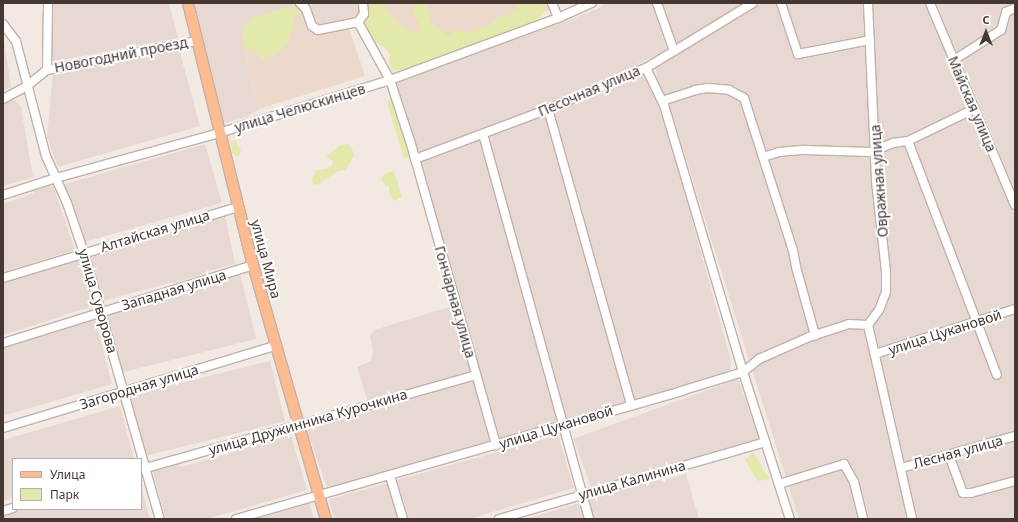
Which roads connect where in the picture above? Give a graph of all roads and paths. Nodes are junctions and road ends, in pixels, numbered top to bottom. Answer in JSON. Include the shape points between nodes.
{"nodes":[{"id":1,"x":48,"y":3,"type":"edge"},
{"id":2,"x":188,"y":3,"type":"edge"},
{"id":3,"x":300,"y":3,"type":"edge"},
{"id":4,"x":363,"y":3,"type":"edge"},
{"id":5,"x":552,"y":3,"type":"edge"},
{"id":6,"x":592,"y":3,"type":"edge"},
{"id":7,"x":657,"y":3,"type":"edge"},
{"id":8,"x":753,"y":3,"type":"edge"},
{"id":9,"x":781,"y":3,"type":"edge"},
{"id":10,"x":868,"y":3,"type":"edge"},
{"id":11,"x":930,"y":3,"type":"edge"},
{"id":12,"x":1015,"y":8,"type":"edge"},
{"id":13,"x":558,"y":18,"type":"junction"},
{"id":14,"x":358,"y":22,"type":"junction"},
{"id":15,"x":3,"y":24,"type":"edge"},
{"id":16,"x":870,"y":40,"type":"junction"},
{"id":17,"x":196,"y":41,"type":"junction"},
{"id":18,"x":674,"y":51,"type":"junction"},
{"id":19,"x":954,"y":60,"type":"junction"},
{"id":20,"x":646,"y":68,"type":"junction"},
{"id":21,"x":47,"y":70,"type":"junction"},
{"id":22,"x":390,"y":80,"type":"junction"},
{"id":23,"x":27,"y":86,"type":"junction"},
{"id":24,"x":3,"y":99,"type":"edge"},
{"id":25,"x":662,"y":101,"type":"junction"},
{"id":26,"x":974,"y":109,"type":"junction"},
{"id":27,"x":548,"y":110,"type":"junction"},
{"id":28,"x":219,"y":133,"type":"junction"},
{"id":29,"x":483,"y":134,"type":"junction"},
{"id":30,"x":908,"y":141,"type":"junction"},
{"id":31,"x":876,"y":150,"type":"junction"},
{"id":32,"x":764,"y":157,"type":"junction"},
{"id":33,"x":415,"y":159,"type":"junction"},
{"id":34,"x":56,"y":178,"type":"junction"},
{"id":35,"x":3,"y":195,"type":"edge"},
{"id":36,"x":1015,"y":205,"type":"edge"},
{"id":37,"x":238,"y":206,"type":"junction"},
{"id":38,"x":84,"y":254,"type":"junction"},
{"id":39,"x":253,"y":265,"type":"junction"},
{"id":40,"x":3,"y":278,"type":"edge"},
{"id":41,"x":1015,"y":309,"type":"edge"},
{"id":42,"x":101,"y":312,"type":"junction"},
{"id":43,"x":977,"y":322,"type":"junction"},
{"id":44,"x":868,"y":325,"type":"junction"},
{"id":45,"x":815,"y":335,"type":"junction"},
{"id":46,"x":3,"y":343,"type":"edge"},
{"id":47,"x":276,"y":346,"type":"junction"},
{"id":48,"x":876,"y":354,"type":"junction"},
{"id":49,"x":743,"y":372,"type":"junction"},
{"id":50,"x":997,"y":374,"type":"dead end"},
{"id":51,"x":476,"y":375,"type":"junction"},
{"id":52,"x":124,"y":392,"type":"junction"},
{"id":53,"x":631,"y":405,"type":"junction"},
{"id":54,"x":563,"y":425,"type":"junction"},
{"id":55,"x":298,"y":426,"type":"junction"},
{"id":56,"x":3,"y":428,"type":"edge"},
{"id":57,"x":1015,"y":436,"type":"edge"},
{"id":58,"x":765,"y":442,"type":"junction"},
{"id":59,"x":496,"y":445,"type":"junction"},
{"id":60,"x":949,"y":455,"type":"junction"},
{"id":61,"x":141,"y":458,"type":"edge"},
{"id":62,"x":144,"y":468,"type":"edge"},
{"id":63,"x":901,"y":468,"type":"junction"},
{"id":64,"x":390,"y":476,"type":"junction"},
{"id":65,"x":1015,"y":481,"type":"edge"},
{"id":66,"x":779,"y":484,"type":"junction"},
{"id":67,"x":319,"y":494,"type":"junction"},
{"id":68,"x":583,"y":495,"type":"junction"},
{"id":69,"x":160,"y":519,"type":"edge"},
{"id":70,"x":236,"y":519,"type":"edge"},
{"id":71,"x":326,"y":519,"type":"edge"},
{"id":72,"x":403,"y":519,"type":"edge"},
{"id":73,"x":499,"y":519,"type":"edge"},
{"id":74,"x":589,"y":519,"type":"edge"},
{"id":75,"x":790,"y":519,"type":"edge"},
{"id":76,"x":863,"y":519,"type":"edge"},
{"id":77,"x":912,"y":519,"type":"edge"}],
"edges":[{"from":1,"to":21,"type":"street"},
{"from":2,"to":17,"type":"main road","name":"улица Мира"},
{"from":3,"to":14,"type":"street","via":[[306,9],[312,26],[318,30]]},
{"from":4,"to":14,"type":"street","via":[[364,14]]},
{"from":5,"to":13,"type":"street"},
{"from":6,"to":13,"type":"street","name":"улица Челюскинцев"},
{"from":7,"to":18,"type":"street"},
{"from":8,"to":18,"type":"street","name":"Песочная улица"},
{"from":9,"to":16,"type":"street","via":[[798,54]]},
{"from":10,"to":16,"type":"street","name":"Овражная улица"},
{"from":11,"to":19,"type":"street","name":"Майская улица"},
{"from":12,"to":19,"type":"street","via":[[1006,12],[1001,30]]},
{"from":13,"to":22,"type":"street","name":"улица Челюскинцев"},
{"from":14,"to":22,"type":"street","name":"Гончарная улица"},
{"from":15,"to":23,"type":"street","name":"улица Суворова","via":[[16,41]]},
{"from":16,"to":31,"type":"street","name":"Овражная улица"},
{"from":17,"to":21,"type":"street","name":"Новогодний проезд"},
{"from":17,"to":28,"type":"main road","name":"улица Мира"},
{"from":18,"to":20,"type":"street","name":"Песочная улица"},
{"from":19,"to":26,"type":"street","name":"Майская улица"},
{"from":20,"to":25,"type":"street"},
{"from":20,"to":27,"type":"street","name":"Песочная улица"},
{"from":21,"to":23,"type":"street"},
{"from":22,"to":28,"type":"street","name":"улица Челюскинцев"},
{"from":22,"to":33,"type":"street","name":"Гончарная улица"},
{"from":23,"to":24,"type":"street"},
{"from":23,"to":34,"type":"street","name":"улица Суворова","via":[[46,156]]},
{"from":25,"to":32,"type":"street","via":[[708,88],[729,90],[744,98]]},
{"from":25,"to":49,"type":"street"},
{"from":26,"to":30,"type":"street"},
{"from":26,"to":36,"type":"street","name":"Майская улица"},
{"from":27,"to":29,"type":"street","name":"Песочная улица"},
{"from":27,"to":53,"type":"street"},
{"from":28,"to":34,"type":"street","name":"улица Челюскинцев"},
{"from":28,"to":37,"type":"main road","name":"улица Мира"},
{"from":29,"to":33,"type":"street","name":"Песочная улица"},
{"from":29,"to":54,"type":"street"},
{"from":30,"to":31,"type":"street","via":[[893,143]]},
{"from":30,"to":43,"type":"street"},
{"from":31,"to":32,"type":"street","via":[[804,150],[779,152]]},
{"from":31,"to":44,"type":"street","name":"Овражная улица","via":[[876,181],[886,292],[879,310]]},
{"from":32,"to":45,"type":"street"},
{"from":33,"to":51,"type":"street","name":"Гончарная улица"},
{"from":34,"to":35,"type":"street","name":"улица Челюскинцев"},
{"from":34,"to":38,"type":"street","name":"улица Суворова"},
{"from":37,"to":38,"type":"street","name":"Алтайская улица"},
{"from":37,"to":39,"type":"main road","name":"улица Мира"},
{"from":38,"to":40,"type":"street","name":"Алтайская улица"},
{"from":38,"to":42,"type":"street","name":"улица Суворова"},
{"from":39,"to":42,"type":"street","name":"Западная улица"},
{"from":39,"to":47,"type":"main road","name":"улица Мира"},
{"from":41,"to":43,"type":"street","name":"улица Цукановой"},
{"from":42,"to":46,"type":"street","name":"Западная улица"},
{"from":42,"to":52,"type":"street","name":"улица Суворова"},
{"from":43,"to":48,"type":"street","name":"улица Цукановой"},
{"from":43,"to":50,"type":"street"},
{"from":44,"to":45,"type":"street","name":"улица Цукановой","via":[[849,324]]},
{"from":44,"to":48,"type":"street"},
{"from":45,"to":49,"type":"street","name":"улица Цукановой","via":[[759,359]]},
{"from":47,"to":52,"type":"street","name":"Загородная улица"},
{"from":47,"to":55,"type":"main road","name":"улица Мира"},
{"from":48,"to":63,"type":"street"},
{"from":49,"to":53,"type":"street","name":"улица Цукановой"},
{"from":49,"to":58,"type":"street"},
{"from":51,"to":55,"type":"street","name":"улица Дружинника Курочкина"},
{"from":51,"to":59,"type":"street","name":"Гончарная улица"},
{"from":52,"to":56,"type":"street","name":"Загородная улица"},
{"from":52,"to":61,"type":"street","name":"улица Суворова"},
{"from":53,"to":54,"type":"street","name":"улица Цукановой"},
{"from":54,"to":59,"type":"street","name":"улица Цукановой"},
{"from":54,"to":68,"type":"street"},
{"from":55,"to":62,"type":"street","name":"улица Дружинника Курочкина"},
{"from":55,"to":67,"type":"main road","name":"улица Мира"},
{"from":57,"to":60,"type":"street","name":"Лесная улица"},
{"from":58,"to":66,"type":"street"},
{"from":58,"to":68,"type":"street","name":"улица Калинина"},
{"from":59,"to":64,"type":"street","name":"улица Цукановой"},
{"from":60,"to":63,"type":"street","name":"Лесная улица"},
{"from":60,"to":65,"type":"street","via":[[963,493]]},
{"from":62,"to":69,"type":"street","name":"улица Суворова"},
{"from":63,"to":77,"type":"street"},
{"from":64,"to":67,"type":"street","name":"улица Цукановой"},
{"from":64,"to":72,"type":"street"},
{"from":66,"to":75,"type":"street"},
{"from":66,"to":76,"type":"street","via":[[844,464],[854,482]]},
{"from":67,"to":70,"type":"street","name":"улица Цукановой"},
{"from":67,"to":71,"type":"main road","name":"улица Мира"},
{"from":68,"to":73,"type":"street","name":"улица Калинина"},
{"from":68,"to":74,"type":"street"}]}
